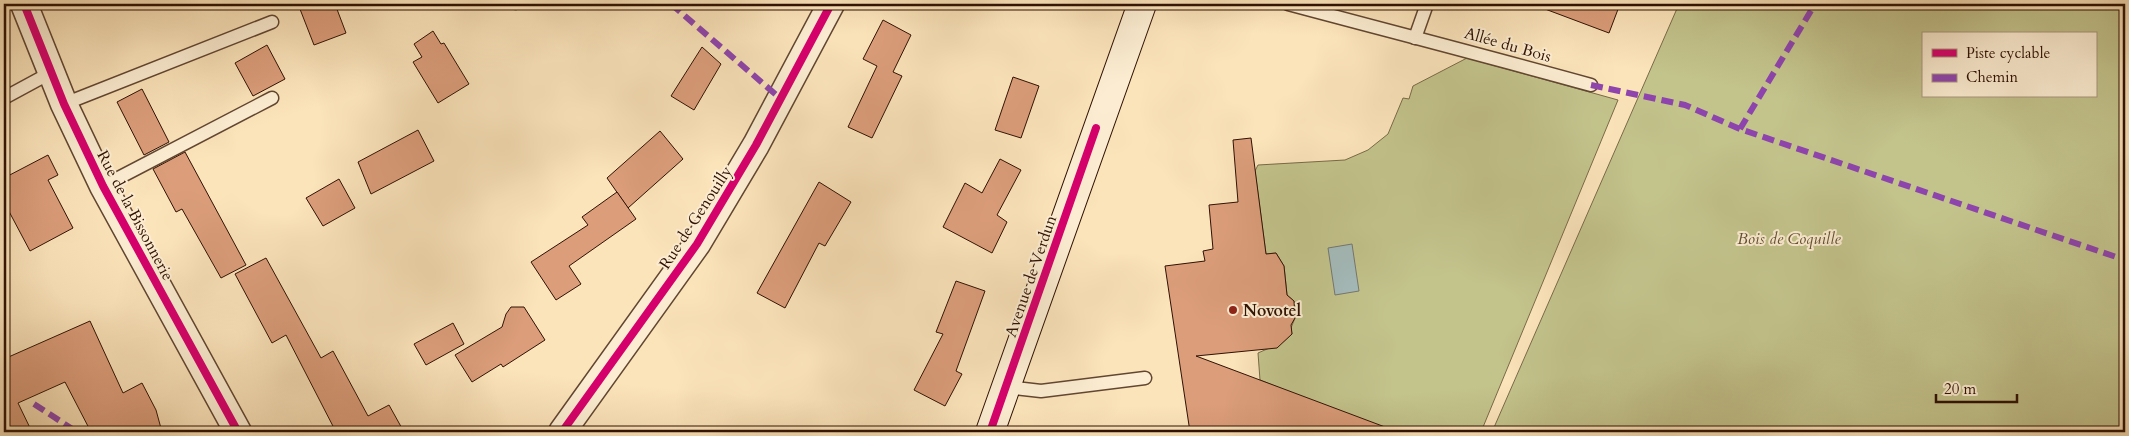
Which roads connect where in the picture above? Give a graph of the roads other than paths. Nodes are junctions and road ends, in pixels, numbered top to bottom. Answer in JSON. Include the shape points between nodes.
{"nodes":[{"id":1,"x":24,"y":4,"type":"edge"},
{"id":2,"x":831,"y":4,"type":"edge"},
{"id":3,"x":1142,"y":4,"type":"edge"},
{"id":4,"x":1288,"y":4,"type":"edge"},
{"id":5,"x":1427,"y":4,"type":"edge"},
{"id":6,"x":272,"y":22,"type":"dead end"},
{"id":7,"x":1415,"y":38,"type":"junction"},
{"id":8,"x":52,"y":72,"type":"junction"},
{"id":9,"x":1591,"y":85,"type":"dead end"},
{"id":10,"x":4,"y":98,"type":"edge"},
{"id":11,"x":272,"y":98,"type":"dead end"},
{"id":12,"x":64,"y":104,"type":"junction"},
{"id":13,"x":103,"y":186,"type":"junction"},
{"id":14,"x":1145,"y":378,"type":"dead end"},
{"id":15,"x":1006,"y":387,"type":"junction"},
{"id":16,"x":238,"y":432,"type":"edge"},
{"id":17,"x":562,"y":432,"type":"edge"},
{"id":18,"x":990,"y":432,"type":"edge"}],
"edges":[{"from":1,"to":8,"type":"street","name":"Rue de la Bissonnerie"},
{"from":2,"to":17,"type":"street","name":"Rue de Genouilly","via":[[756,145],[697,244]]},
{"from":3,"to":15,"type":"main road","name":"Avenue de Verdun"},
{"from":4,"to":7,"type":"lane","name":"Allée du Bois"},
{"from":5,"to":7,"type":"lane"},
{"from":6,"to":12,"type":"lane"},
{"from":7,"to":9,"type":"lane","name":"Allée du Bois"},
{"from":8,"to":10,"type":"lane"},
{"from":8,"to":12,"type":"street","name":"Rue de la Bissonnerie"},
{"from":11,"to":13,"type":"lane"},
{"from":12,"to":13,"type":"street","name":"Rue de la Bissonnerie"},
{"from":13,"to":16,"type":"street","name":"Rue de la Bissonnerie"},
{"from":14,"to":15,"type":"lane","via":[[1041,391]]},
{"from":15,"to":18,"type":"main road","name":"Avenue de Verdun"}]}
